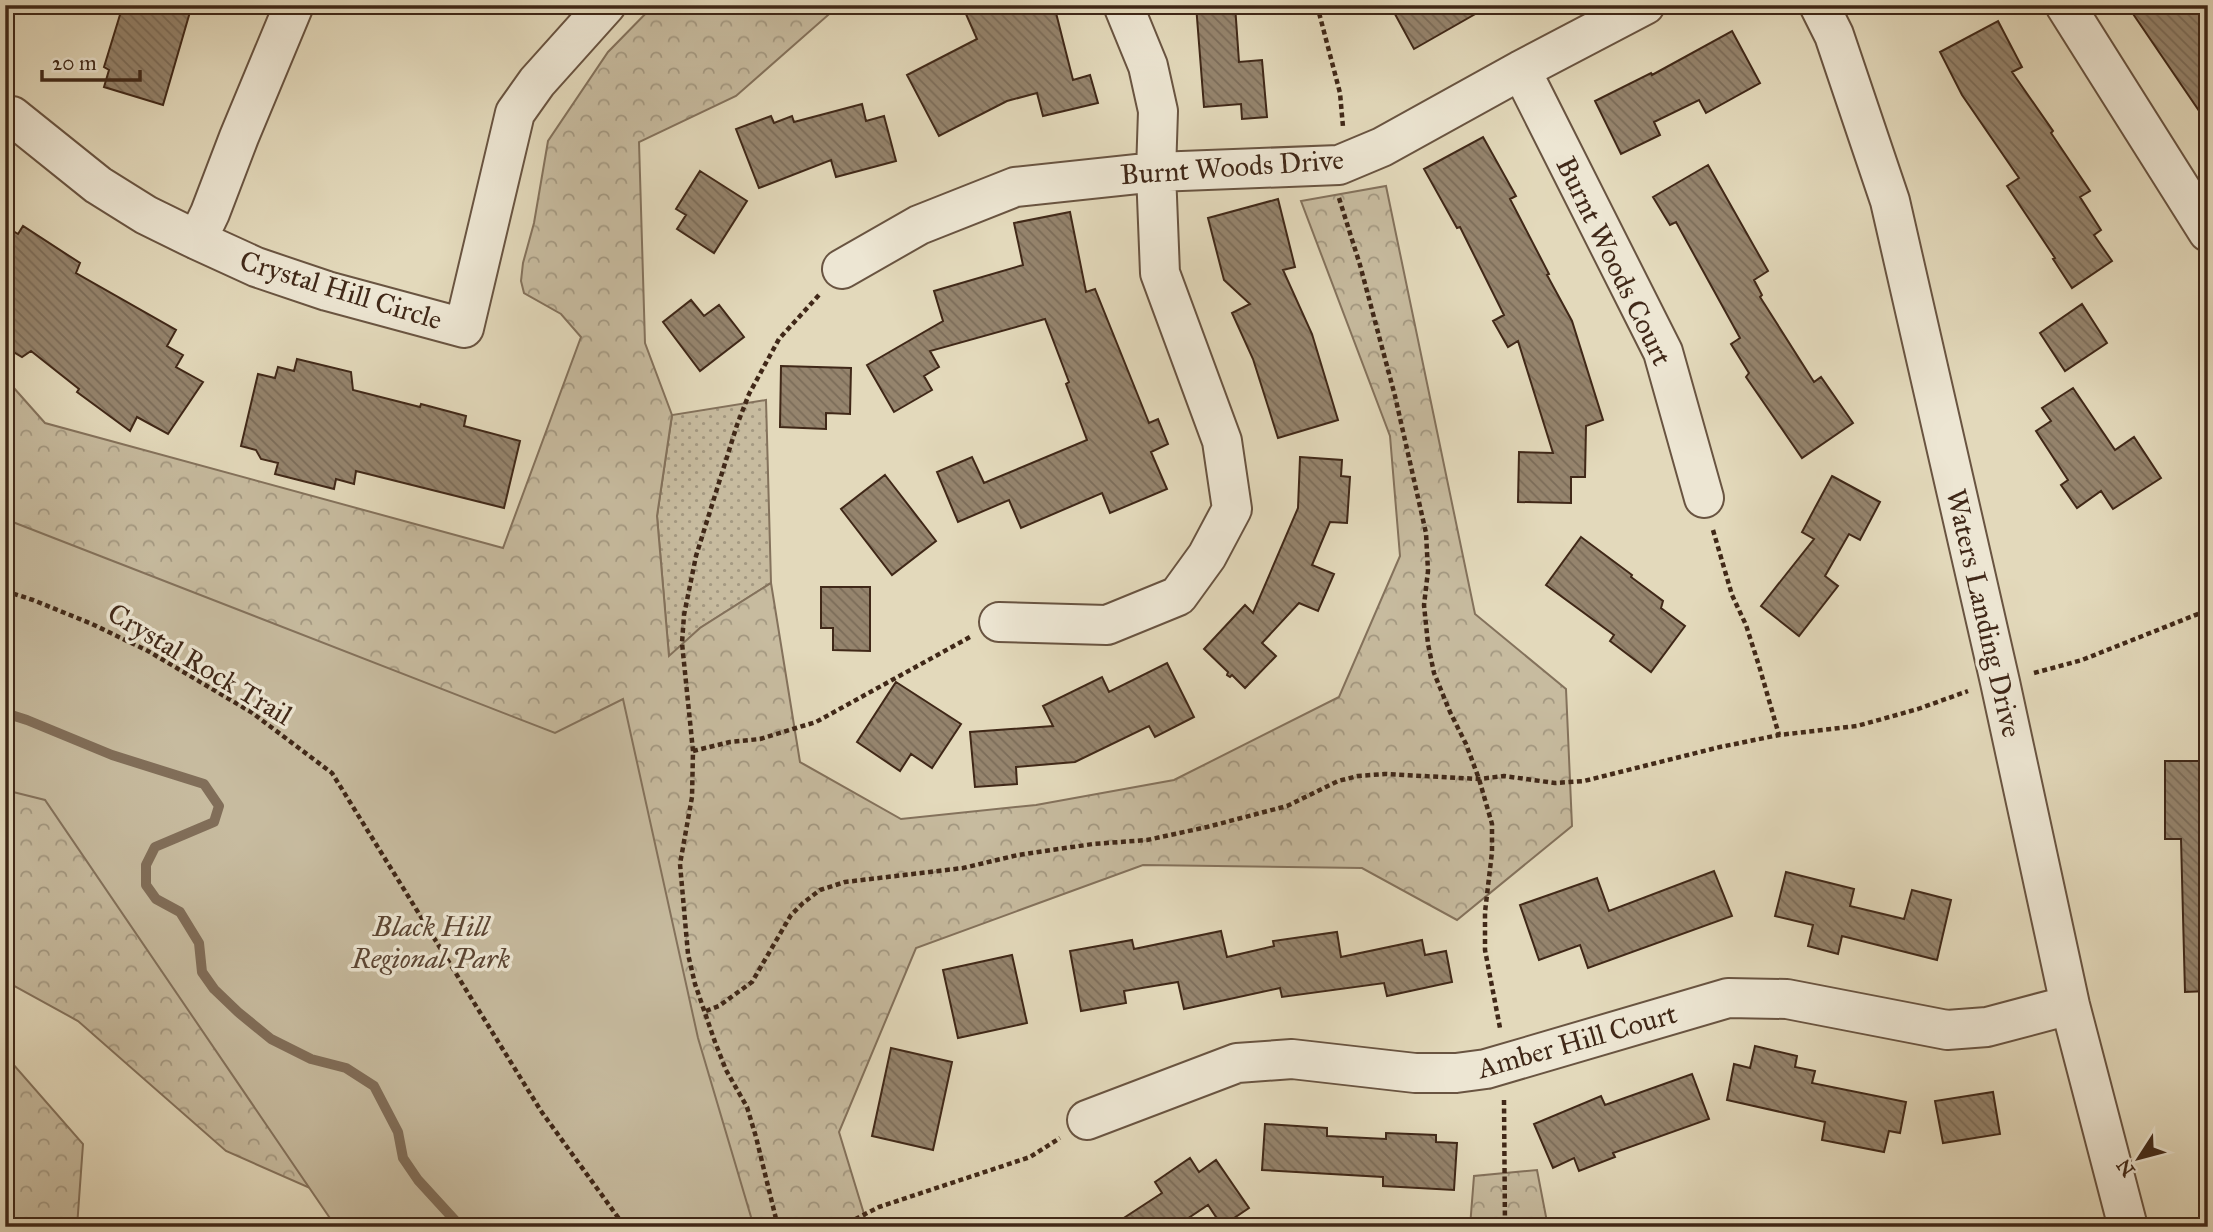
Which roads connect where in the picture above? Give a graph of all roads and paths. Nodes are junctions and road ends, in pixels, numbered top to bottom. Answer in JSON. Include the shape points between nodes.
{"nodes":[{"id":1,"x":294,"y":5,"type":"edge"},
{"id":2,"x":606,"y":5,"type":"edge"},
{"id":3,"x":1123,"y":5,"type":"edge"},
{"id":4,"x":1317,"y":5,"type":"edge"},
{"id":5,"x":1644,"y":5,"type":"edge"},
{"id":6,"x":1819,"y":5,"type":"edge"},
{"id":7,"x":2066,"y":5,"type":"edge"},
{"id":8,"x":1521,"y":70,"type":"junction"},
{"id":9,"x":12,"y":116,"type":"dead end"},
{"id":10,"x":1339,"y":165,"type":"junction"},
{"id":11,"x":1156,"y":172,"type":"junction"},
{"id":12,"x":2208,"y":232,"type":"edge"},
{"id":13,"x":197,"y":240,"type":"junction"},
{"id":14,"x":842,"y":269,"type":"joint"},
{"id":15,"x":1704,"y":498,"type":"joint"},
{"id":16,"x":5,"y":591,"type":"edge"},
{"id":17,"x":2208,"y":610,"type":"edge"},
{"id":18,"x":999,"y":622,"type":"joint"},
{"id":19,"x":2000,"y":681,"type":"junction"},
{"id":20,"x":1779,"y":735,"type":"junction"},
{"id":21,"x":693,"y":751,"type":"junction"},
{"id":22,"x":1479,"y":779,"type":"junction"},
{"id":23,"x":2070,"y":1005,"type":"junction"},
{"id":24,"x":706,"y":1011,"type":"junction"},
{"id":25,"x":1502,"y":1037,"type":"dead end"},
{"id":26,"x":1503,"y":1088,"type":"dead end"},
{"id":27,"x":1087,"y":1120,"type":"joint"},
{"id":28,"x":625,"y":1227,"type":"edge"},
{"id":29,"x":778,"y":1227,"type":"edge"},
{"id":30,"x":840,"y":1227,"type":"edge"},
{"id":31,"x":1505,"y":1227,"type":"edge"},
{"id":32,"x":2128,"y":1227,"type":"edge"}],
"edges":[{"from":1,"to":13,"type":"street"},
{"from":2,"to":13,"type":"street","name":"Crystal Hill Circle","via":[[515,113],[464,328],[291,279]]},
{"from":3,"to":11,"type":"street","via":[[1148,66],[1157,111]]},
{"from":4,"to":10,"type":"path","via":[[1340,93],[1343,136]]},
{"from":5,"to":8,"type":"street","name":"Burnt Woods Drive"},
{"from":6,"to":19,"type":"street","name":"Waters Landing Drive","via":[[1834,34],[1890,201]]},
{"from":7,"to":12,"type":"street"},
{"from":8,"to":10,"type":"street","name":"Burnt Woods Drive","via":[[1382,147]]},
{"from":8,"to":15,"type":"street","name":"Burnt Woods Court","via":[[1663,352]]},
{"from":9,"to":13,"type":"street","via":[[98,185]]},
{"from":10,"to":11,"type":"street","name":"Burnt Woods Drive"},
{"from":10,"to":22,"type":"path","via":[[1336,191],[1388,370],[1426,533],[1427,644],[1434,673]]},
{"from":11,"to":14,"type":"street","name":"Burnt Woods Drive","via":[[1014,187],[919,225]]},
{"from":11,"to":18,"type":"street","via":[[1160,273],[1222,441],[1232,509],[1207,556],[1178,596],[1107,625]]},
{"from":14,"to":21,"type":"path","via":[[779,339],[748,394],[696,556],[682,643]]},
{"from":15,"to":20,"type":"path"},
{"from":16,"to":28,"type":"path","name":"Crystal Rock Trail","via":[[148,651],[251,712],[332,773],[541,1111]]},
{"from":17,"to":19,"type":"path","via":[[2082,660]]},
{"from":18,"to":21,"type":"path","via":[[816,722]]},
{"from":19,"to":20,"type":"path","via":[[1857,726]]},
{"from":19,"to":23,"type":"street","name":"Waters Landing Drive"},
{"from":20,"to":22,"type":"path","via":[[1584,781]]},
{"from":21,"to":24,"type":"path","via":[[681,893],[688,954]]},
{"from":22,"to":24,"type":"path","via":[[1358,776],[1287,806],[1147,840],[1018,855],[820,890],[790,915],[752,982]]},
{"from":22,"to":25,"type":"path","via":[[1492,824],[1485,950]]},
{"from":23,"to":27,"type":"street","name":"Amber Hill Court","via":[[1987,1027],[1947,1030],[1787,999],[1728,998],[1486,1069],[1457,1073],[1415,1073],[1292,1059],[1237,1063]]},
{"from":23,"to":32,"type":"street","name":"Waters Landing Drive"},
{"from":24,"to":29,"type":"path","via":[[726,1070],[747,1107]]},
{"from":26,"to":31,"type":"path"},
{"from":27,"to":30,"type":"path","via":[[1030,1157],[879,1207]]}]}
